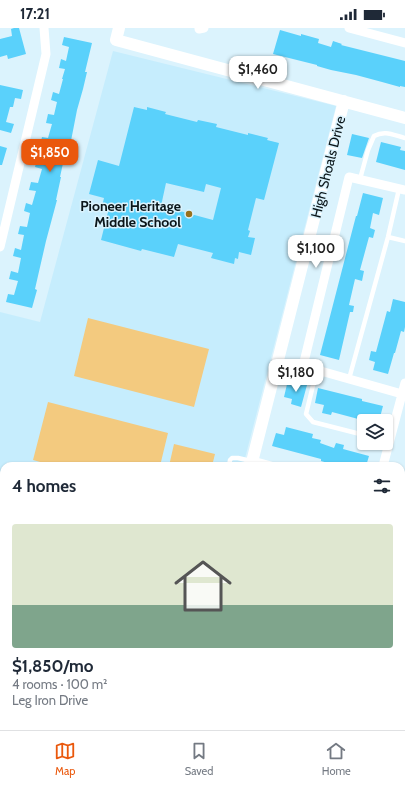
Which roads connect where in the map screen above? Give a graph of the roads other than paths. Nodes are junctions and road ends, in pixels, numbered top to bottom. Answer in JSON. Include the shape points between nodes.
{"nodes":[{"id":1,"x":44,"y":28,"type":"edge"},
{"id":2,"x":348,"y":28,"type":"edge"},
{"id":3,"x":118,"y":34,"type":"edge"},
{"id":4,"x":405,"y":43,"type":"edge"},
{"id":5,"x":344,"y":101,"type":"junction"},
{"id":6,"x":405,"y":118,"type":"edge"},
{"id":7,"x":405,"y":138,"type":"edge"},
{"id":8,"x":360,"y":179,"type":"junction"},
{"id":9,"x":402,"y":189,"type":"edge"},
{"id":10,"x":388,"y":237,"type":"junction"},
{"id":11,"x":405,"y":241,"type":"edge"},
{"id":12,"x":0,"y":247,"type":"edge"},
{"id":13,"x":317,"y":369,"type":"junction"},
{"id":14,"x":349,"y":379,"type":"junction"},
{"id":15,"x":405,"y":383,"type":"edge"},
{"id":16,"x":402,"y":394,"type":"junction"},
{"id":17,"x":393,"y":424,"type":"edge"},
{"id":18,"x":357,"y":433,"type":"edge"},
{"id":19,"x":386,"y":450,"type":"edge"},
{"id":20,"x":230,"y":462,"type":"edge"},
{"id":21,"x":247,"y":462,"type":"edge"},
{"id":22,"x":253,"y":462,"type":"edge"},
{"id":23,"x":384,"y":462,"type":"edge"}],
"edges":[{"from":1,"to":12,"type":"street","via":[[46,54]]},
{"from":2,"to":4,"type":"street"},
{"from":3,"to":5,"type":"street"},
{"from":5,"to":6,"type":"street"},
{"from":5,"to":22,"type":"street","name":"High Shoals Drive"},
{"from":7,"to":8,"type":"lane","via":[[386,133],[374,136]]},
{"from":8,"to":9,"type":"street"},
{"from":8,"to":13,"type":"street","via":[[350,177],[304,366]]},
{"from":9,"to":10,"type":"lane"},
{"from":10,"to":11,"type":"lane"},
{"from":10,"to":14,"type":"lane"},
{"from":13,"to":14,"type":"street"},
{"from":13,"to":18,"type":"lane","via":[[306,414],[313,422]]},
{"from":14,"to":16,"type":"street"},
{"from":15,"to":16,"type":"street"},
{"from":16,"to":17,"type":"street"},
{"from":19,"to":23,"type":"street"},
{"from":20,"to":21,"type":"lane","via":[[232,458],[238,458]]}]}
